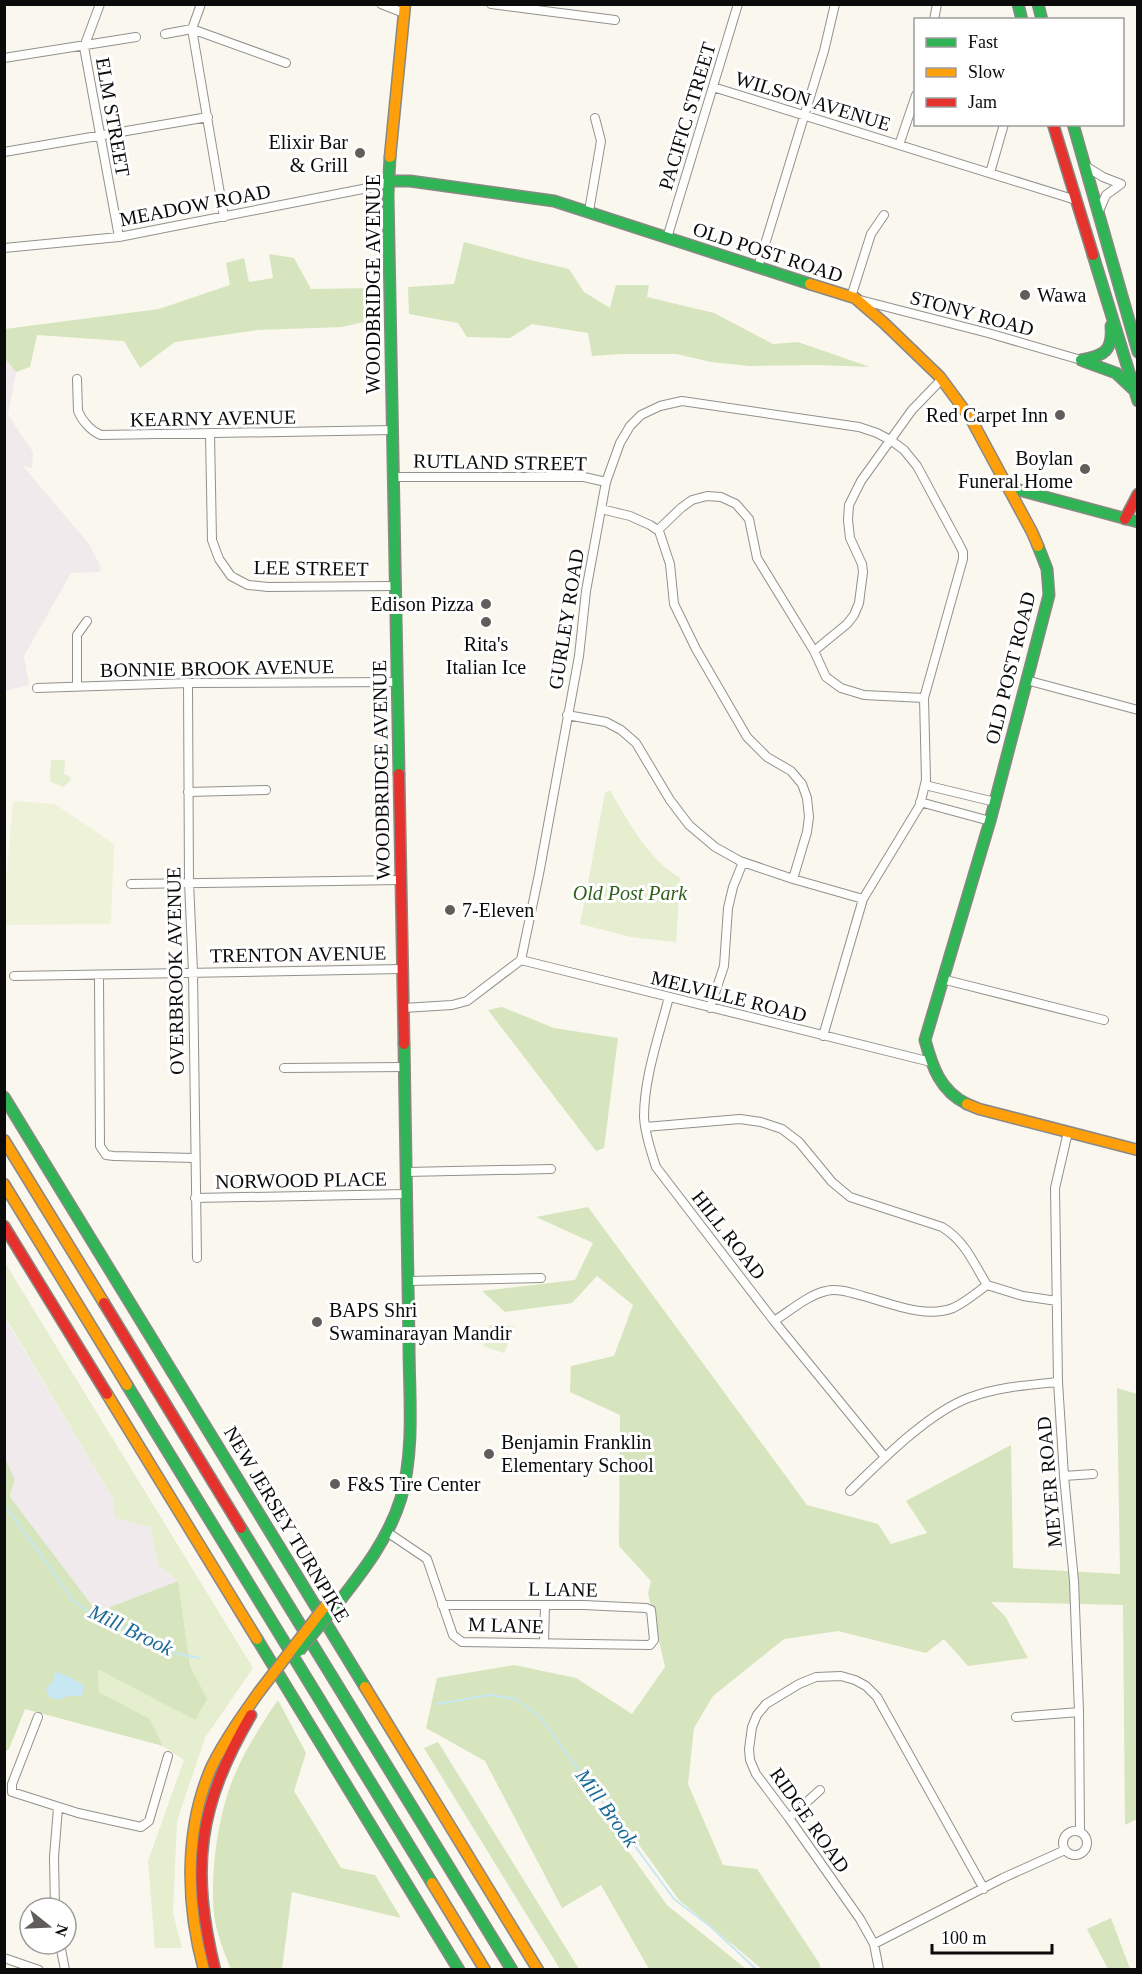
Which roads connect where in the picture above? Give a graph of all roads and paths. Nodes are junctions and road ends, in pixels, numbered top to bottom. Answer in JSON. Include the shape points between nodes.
{"nodes":[{"id":1,"x":100,"y":4,"type":"edge"},
{"id":2,"x":201,"y":4,"type":"edge"},
{"id":3,"x":381,"y":4,"type":"edge"},
{"id":4,"x":491,"y":4,"type":"edge"},
{"id":5,"x":738,"y":4,"type":"edge"},
{"id":6,"x":835,"y":4,"type":"edge"},
{"id":7,"x":404,"y":9,"type":"edge"},
{"id":8,"x":615,"y":20,"type":"dead end"},
{"id":9,"x":192,"y":29,"type":"junction"},
{"id":10,"x":165,"y":33,"type":"dead end"},
{"id":11,"x":136,"y":37,"type":"dead end"},
{"id":12,"x":84,"y":47,"type":"junction"},
{"id":13,"x":4,"y":58,"type":"edge"},
{"id":14,"x":286,"y":63,"type":"dead end"},
{"id":15,"x":712,"y":87,"type":"junction"},
{"id":16,"x":914,"y":97,"type":"edge"},
{"id":17,"x":804,"y":116,"type":"junction"},
{"id":18,"x":208,"y":117,"type":"junction"},
{"id":19,"x":596,"y":118,"type":"dead end"},
{"id":20,"x":1004,"y":126,"type":"edge"},
{"id":21,"x":1054,"y":126,"type":"edge"},
{"id":22,"x":1074,"y":126,"type":"edge"},
{"id":23,"x":100,"y":136,"type":"junction"},
{"id":24,"x":899,"y":145,"type":"junction"},
{"id":25,"x":4,"y":152,"type":"edge"},
{"id":26,"x":1084,"y":164,"type":"junction"},
{"id":27,"x":990,"y":172,"type":"junction"},
{"id":28,"x":389,"y":182,"type":"junction"},
{"id":29,"x":1076,"y":200,"type":"junction"},
{"id":30,"x":589,"y":211,"type":"junction"},
{"id":31,"x":884,"y":215,"type":"dead end"},
{"id":32,"x":224,"y":217,"type":"junction"},
{"id":33,"x":1099,"y":217,"type":"junction"},
{"id":34,"x":119,"y":237,"type":"junction"},
{"id":35,"x":667,"y":238,"type":"junction"},
{"id":36,"x":4,"y":248,"type":"edge"},
{"id":37,"x":758,"y":267,"type":"junction"},
{"id":38,"x":1105,"y":295,"type":"junction"},
{"id":39,"x":853,"y":298,"type":"junction"},
{"id":40,"x":1135,"y":339,"type":"edge"},
{"id":41,"x":1137,"y":352,"type":"edge"},
{"id":42,"x":1081,"y":360,"type":"junction"},
{"id":43,"x":77,"y":379,"type":"dead end"},
{"id":44,"x":942,"y":379,"type":"junction"},
{"id":45,"x":1136,"y":396,"type":"edge"},
{"id":46,"x":393,"y":430,"type":"junction"},
{"id":47,"x":210,"y":434,"type":"junction"},
{"id":48,"x":891,"y":440,"type":"junction"},
{"id":49,"x":393,"y":477,"type":"junction"},
{"id":50,"x":606,"y":482,"type":"junction"},
{"id":51,"x":1008,"y":487,"type":"junction"},
{"id":52,"x":1137,"y":494,"type":"edge"},
{"id":53,"x":601,"y":509,"type":"junction"},
{"id":54,"x":1125,"y":519,"type":"junction"},
{"id":55,"x":1137,"y":522,"type":"edge"},
{"id":56,"x":658,"y":531,"type":"junction"},
{"id":57,"x":395,"y":586,"type":"junction"},
{"id":58,"x":87,"y":621,"type":"dead end"},
{"id":59,"x":814,"y":651,"type":"junction"},
{"id":60,"x":1026,"y":680,"type":"junction"},
{"id":61,"x":397,"y":682,"type":"junction"},
{"id":62,"x":188,"y":683,"type":"junction"},
{"id":63,"x":77,"y":686,"type":"junction"},
{"id":64,"x":37,"y":688,"type":"dead end"},
{"id":65,"x":924,"y":698,"type":"junction"},
{"id":66,"x":1137,"y":710,"type":"edge"},
{"id":67,"x":567,"y":715,"type":"junction"},
{"id":68,"x":925,"y":784,"type":"junction"},
{"id":69,"x":266,"y":790,"type":"dead end"},
{"id":70,"x":188,"y":792,"type":"junction"},
{"id":71,"x":920,"y":802,"type":"junction"},
{"id":72,"x":995,"y":802,"type":"junction"},
{"id":73,"x":990,"y":821,"type":"junction"},
{"id":74,"x":743,"y":862,"type":"junction"},
{"id":75,"x":793,"y":879,"type":"junction"},
{"id":76,"x":401,"y":880,"type":"junction"},
{"id":77,"x":189,"y":882,"type":"junction"},
{"id":78,"x":131,"y":884,"type":"dead end"},
{"id":79,"x":863,"y":899,"type":"junction"},
{"id":80,"x":520,"y":960,"type":"junction"},
{"id":81,"x":402,"y":969,"type":"junction"},
{"id":82,"x":193,"y":972,"type":"junction"},
{"id":83,"x":14,"y":976,"type":"dead end"},
{"id":84,"x":99,"y":976,"type":"junction"},
{"id":85,"x":942,"y":978,"type":"junction"},
{"id":86,"x":669,"y":997,"type":"junction"},
{"id":87,"x":403,"y":1008,"type":"junction"},
{"id":88,"x":710,"y":1008,"type":"junction"},
{"id":89,"x":1104,"y":1020,"type":"dead end"},
{"id":90,"x":823,"y":1036,"type":"junction"},
{"id":91,"x":931,"y":1062,"type":"junction"},
{"id":92,"x":404,"y":1066,"type":"junction"},
{"id":93,"x":284,"y":1068,"type":"dead end"},
{"id":94,"x":4,"y":1097,"type":"edge"},
{"id":95,"x":645,"y":1127,"type":"junction"},
{"id":96,"x":1068,"y":1132,"type":"junction"},
{"id":97,"x":4,"y":1140,"type":"edge"},
{"id":98,"x":1137,"y":1150,"type":"edge"},
{"id":99,"x":194,"y":1158,"type":"junction"},
{"id":100,"x":551,"y":1169,"type":"dead end"},
{"id":101,"x":406,"y":1172,"type":"junction"},
{"id":102,"x":4,"y":1184,"type":"edge"},
{"id":103,"x":406,"y":1194,"type":"junction"},
{"id":104,"x":195,"y":1198,"type":"junction"},
{"id":105,"x":4,"y":1226,"type":"edge"},
{"id":106,"x":197,"y":1258,"type":"dead end"},
{"id":107,"x":541,"y":1278,"type":"dead end"},
{"id":108,"x":408,"y":1281,"type":"junction"},
{"id":109,"x":987,"y":1285,"type":"junction"},
{"id":110,"x":1057,"y":1301,"type":"junction"},
{"id":111,"x":774,"y":1321,"type":"junction"},
{"id":112,"x":1058,"y":1382,"type":"junction"},
{"id":113,"x":885,"y":1457,"type":"junction"},
{"id":114,"x":1093,"y":1474,"type":"dead end"},
{"id":115,"x":1064,"y":1476,"type":"junction"},
{"id":116,"x":850,"y":1491,"type":"dead end"},
{"id":117,"x":387,"y":1532,"type":"junction"},
{"id":118,"x":442,"y":1605,"type":"junction"},
{"id":119,"x":545,"y":1605,"type":"junction"},
{"id":120,"x":653,"y":1643,"type":"joint"},
{"id":121,"x":544,"y":1644,"type":"junction"},
{"id":122,"x":262,"y":1693,"type":"junction"},
{"id":123,"x":1079,"y":1712,"type":"junction"},
{"id":124,"x":38,"y":1717,"type":"dead end"},
{"id":125,"x":1016,"y":1717,"type":"dead end"},
{"id":126,"x":168,"y":1756,"type":"dead end"},
{"id":127,"x":820,"y":1791,"type":"dead end"},
{"id":128,"x":58,"y":1808,"type":"junction"},
{"id":129,"x":789,"y":1818,"type":"junction"},
{"id":130,"x":1080,"y":1832,"type":"junction"},
{"id":131,"x":1065,"y":1851,"type":"junction"},
{"id":132,"x":984,"y":1889,"type":"junction"},
{"id":133,"x":55,"y":1896,"type":"edge"},
{"id":134,"x":874,"y":1944,"type":"junction"},
{"id":135,"x":4,"y":1958,"type":"edge"},
{"id":136,"x":39,"y":1970,"type":"edge"},
{"id":137,"x":204,"y":1970,"type":"edge"},
{"id":138,"x":214,"y":1970,"type":"edge"},
{"id":139,"x":459,"y":1970,"type":"edge"},
{"id":140,"x":485,"y":1970,"type":"edge"},
{"id":141,"x":512,"y":1970,"type":"edge"},
{"id":142,"x":538,"y":1970,"type":"edge"},
{"id":143,"x":879,"y":1970,"type":"edge"}],
"edges":[{"from":1,"to":12,"type":"street","name":"ELM STREET"},
{"from":2,"to":9,"type":"street"},
{"from":3,"to":7,"type":"street"},
{"from":4,"to":8,"type":"street"},
{"from":5,"to":15,"type":"street","name":"PACIFIC STREET"},
{"from":6,"to":17,"type":"street"},
{"from":7,"to":28,"type":"main road","name":"WOODBRIDGE AVENUE"},
{"from":9,"to":10,"type":"street"},
{"from":9,"to":14,"type":"street"},
{"from":9,"to":18,"type":"street"},
{"from":11,"to":12,"type":"street"},
{"from":12,"to":13,"type":"street"},
{"from":12,"to":23,"type":"street","name":"ELM STREET"},
{"from":15,"to":17,"type":"street","name":"WILSON AVENUE"},
{"from":15,"to":35,"type":"street","name":"PACIFIC STREET"},
{"from":16,"to":24,"type":"street"},
{"from":17,"to":24,"type":"street","name":"WILSON AVENUE"},
{"from":17,"to":37,"type":"street"},
{"from":18,"to":23,"type":"street"},
{"from":18,"to":32,"type":"street"},
{"from":19,"to":30,"type":"street","via":[[601,141]]},
{"from":20,"to":27,"type":"street"},
{"from":21,"to":29,"type":"main road"},
{"from":22,"to":26,"type":"main road"},
{"from":23,"to":25,"type":"street"},
{"from":23,"to":34,"type":"street","name":"ELM STREET"},
{"from":24,"to":27,"type":"street","name":"WILSON AVENUE"},
{"from":26,"to":33,"type":"main road"},
{"from":26,"to":33,"type":"street","via":[[1121,184],[1103,199]]},
{"from":27,"to":29,"type":"street","name":"WILSON AVENUE"},
{"from":28,"to":30,"type":"main road","name":"OLD POST ROAD","via":[[410,181],[517,195]]},
{"from":28,"to":32,"type":"street","name":"MEADOW ROAD"},
{"from":28,"to":46,"type":"main road","name":"WOODBRIDGE AVENUE"},
{"from":29,"to":38,"type":"main road"},
{"from":30,"to":35,"type":"main road","name":"OLD POST ROAD"},
{"from":31,"to":39,"type":"street","via":[[871,234]]},
{"from":32,"to":34,"type":"street","name":"MEADOW ROAD"},
{"from":33,"to":40,"type":"main road"},
{"from":34,"to":36,"type":"street","name":"MEADOW ROAD"},
{"from":35,"to":37,"type":"main road","name":"OLD POST ROAD"},
{"from":37,"to":39,"type":"main road","name":"OLD POST ROAD"},
{"from":38,"to":42,"type":"main road","via":[[1112,341],[1100,357]]},
{"from":38,"to":45,"type":"main road"},
{"from":39,"to":42,"type":"street","name":"STONY ROAD"},
{"from":39,"to":44,"type":"main road","name":"OLD POST ROAD","via":[[884,322]]},
{"from":40,"to":41,"type":"main road"},
{"from":42,"to":45,"type":"main road","via":[[1116,373]]},
{"from":43,"to":47,"type":"street","name":"KEARNY AVENUE","via":[[80,416],[101,435]]},
{"from":44,"to":48,"type":"street","via":[[912,410]]},
{"from":44,"to":51,"type":"main road","name":"OLD POST ROAD","via":[[971,419]]},
{"from":46,"to":47,"type":"street","name":"KEARNY AVENUE"},
{"from":46,"to":49,"type":"main road","name":"WOODBRIDGE AVENUE"},
{"from":47,"to":57,"type":"street","name":"LEE STREET","via":[[212,540],[231,576],[248,585],[268,587]]},
{"from":48,"to":50,"type":"street","name":"GURLEY ROAD","via":[[859,427],[682,401],[641,415],[630,426]]},
{"from":48,"to":59,"type":"street","via":[[861,481],[849,506],[850,538],[863,572],[857,610],[842,630]]},
{"from":48,"to":65,"type":"street","via":[[917,466],[963,552]]},
{"from":49,"to":50,"type":"street","name":"RUTLAND STREET","via":[[584,477]]},
{"from":49,"to":57,"type":"main road","name":"WOODBRIDGE AVENUE"},
{"from":50,"to":53,"type":"street","name":"GURLEY ROAD"},
{"from":51,"to":54,"type":"main road"},
{"from":51,"to":60,"type":"main road","name":"OLD POST ROAD","via":[[1047,569],[1049,595]]},
{"from":52,"to":54,"type":"main road"},
{"from":53,"to":56,"type":"street","via":[[630,516]]},
{"from":53,"to":67,"type":"street","name":"GURLEY ROAD"},
{"from":54,"to":55,"type":"main road"},
{"from":56,"to":59,"type":"street","via":[[692,500],[721,497],[735,504],[749,519],[756,558]]},
{"from":56,"to":75,"type":"street","via":[[670,564],[674,604],[696,649],[747,736],[802,784],[809,817]]},
{"from":57,"to":61,"type":"main road","name":"WOODBRIDGE AVENUE"},
{"from":58,"to":63,"type":"street","via":[[77,634]]},
{"from":59,"to":65,"type":"street","via":[[826,677],[841,688],[864,695]]},
{"from":60,"to":66,"type":"street"},
{"from":60,"to":72,"type":"main road","name":"OLD POST ROAD"},
{"from":61,"to":62,"type":"street","name":"BONNIE BROOK AVENUE"},
{"from":61,"to":76,"type":"main road","name":"WOODBRIDGE AVENUE"},
{"from":62,"to":63,"type":"street","name":"BONNIE BROOK AVENUE"},
{"from":62,"to":70,"type":"street","name":"OVERBROOK AVENUE"},
{"from":63,"to":64,"type":"street","name":"BONNIE BROOK AVENUE"},
{"from":65,"to":68,"type":"street"},
{"from":67,"to":74,"type":"street","via":[[606,722],[621,729],[636,743],[689,825],[715,847]]},
{"from":67,"to":80,"type":"street","name":"GURLEY ROAD"},
{"from":68,"to":71,"type":"street"},
{"from":68,"to":72,"type":"street"},
{"from":69,"to":70,"type":"street"},
{"from":70,"to":77,"type":"street","name":"OVERBROOK AVENUE"},
{"from":71,"to":73,"type":"street"},
{"from":71,"to":79,"type":"street"},
{"from":72,"to":73,"type":"main road","name":"OLD POST ROAD"},
{"from":73,"to":85,"type":"main road","name":"OLD POST ROAD"},
{"from":74,"to":75,"type":"street"},
{"from":74,"to":88,"type":"street","via":[[732,887],[724,966]]},
{"from":75,"to":79,"type":"street"},
{"from":76,"to":77,"type":"street"},
{"from":76,"to":81,"type":"main road","name":"WOODBRIDGE AVENUE"},
{"from":77,"to":78,"type":"street"},
{"from":77,"to":82,"type":"street","name":"OVERBROOK AVENUE"},
{"from":79,"to":90,"type":"street"},
{"from":80,"to":86,"type":"street","name":"MELVILLE ROAD"},
{"from":80,"to":87,"type":"street","via":[[467,1001]]},
{"from":81,"to":82,"type":"street","name":"TRENTON AVENUE"},
{"from":81,"to":87,"type":"main road","name":"WOODBRIDGE AVENUE"},
{"from":82,"to":84,"type":"street","name":"TRENTON AVENUE"},
{"from":82,"to":99,"type":"street","name":"OVERBROOK AVENUE"},
{"from":83,"to":84,"type":"street","name":"TRENTON AVENUE"},
{"from":84,"to":99,"type":"street","via":[[100,1146],[106,1155]]},
{"from":85,"to":89,"type":"street"},
{"from":85,"to":91,"type":"main road","name":"OLD POST ROAD","via":[[925,1040]]},
{"from":86,"to":88,"type":"street","name":"MELVILLE ROAD"},
{"from":86,"to":95,"type":"street","name":"HILL ROAD","via":[[647,1084]]},
{"from":87,"to":92,"type":"main road","name":"WOODBRIDGE AVENUE"},
{"from":88,"to":90,"type":"street","name":"MELVILLE ROAD"},
{"from":90,"to":91,"type":"street","name":"MELVILLE ROAD"},
{"from":91,"to":96,"type":"main road","name":"OLD POST ROAD","via":[[939,1080],[959,1100],[979,1109]]},
{"from":92,"to":93,"type":"street"},
{"from":92,"to":101,"type":"main road","name":"WOODBRIDGE AVENUE"},
{"from":94,"to":142,"type":"main road","name":"NEW JERSEY TURNPIKE"},
{"from":95,"to":109,"type":"street","via":[[740,1119],[782,1129],[850,1197],[942,1227],[955,1235]]},
{"from":95,"to":111,"type":"street","name":"HILL ROAD","via":[[656,1167]]},
{"from":96,"to":98,"type":"main road","name":"OLD POST ROAD"},
{"from":96,"to":110,"type":"street","name":"MEYER ROAD","via":[[1055,1188]]},
{"from":97,"to":141,"type":"main road","name":"NEW JERSEY TURNPIKE"},
{"from":99,"to":104,"type":"street","name":"OVERBROOK AVENUE"},
{"from":100,"to":101,"type":"street"},
{"from":101,"to":103,"type":"main road","name":"WOODBRIDGE AVENUE"},
{"from":102,"to":140,"type":"main road"},
{"from":103,"to":104,"type":"street","name":"NORWOOD PLACE"},
{"from":103,"to":108,"type":"main road","name":"WOODBRIDGE AVENUE"},
{"from":104,"to":106,"type":"street","name":"OVERBROOK AVENUE"},
{"from":105,"to":139,"type":"main road"},
{"from":107,"to":108,"type":"street"},
{"from":108,"to":117,"type":"main road","name":"WOODBRIDGE AVENUE","via":[[406,1476]]},
{"from":109,"to":110,"type":"street"},
{"from":109,"to":111,"type":"street","via":[[965,1302],[937,1312],[828,1290],[815,1294]]},
{"from":110,"to":112,"type":"street","name":"MEYER ROAD"},
{"from":111,"to":113,"type":"street","name":"HILL ROAD"},
{"from":112,"to":113,"type":"street","via":[[1001,1388],[968,1397],[937,1414]]},
{"from":112,"to":115,"type":"street","name":"MEYER ROAD"},
{"from":113,"to":116,"type":"street"},
{"from":114,"to":115,"type":"street"},
{"from":115,"to":123,"type":"street","name":"MEYER ROAD","via":[[1074,1581]]},
{"from":117,"to":118,"type":"street","name":"M LANE","via":[[426,1559]]},
{"from":117,"to":122,"type":"main road","name":"WOODBRIDGE AVENUE","bridge":true},
{"from":118,"to":119,"type":"street","name":"L LANE"},
{"from":118,"to":121,"type":"street","name":"M LANE","via":[[453,1635],[462,1642]]},
{"from":119,"to":120,"type":"street","name":"L LANE","via":[[646,1608],[652,1615]]},
{"from":119,"to":121,"type":"street"},
{"from":120,"to":121,"type":"street","name":"M LANE"},
{"from":122,"to":137,"type":"main road","name":"WOODBRIDGE AVENUE","via":[[229,1736],[208,1778],[196,1817],[191,1852],[192,1895]]},
{"from":122,"to":138,"type":"main road","name":"WOODBRIDGE AVENUE","via":[[212,1793],[201,1845],[205,1935]]},
{"from":123,"to":125,"type":"street"},
{"from":123,"to":130,"type":"street","name":"MEYER ROAD"},
{"from":124,"to":128,"type":"street","via":[[12,1792]]},
{"from":126,"to":128,"type":"street","via":[[149,1821],[141,1827]]},
{"from":127,"to":129,"type":"street"},
{"from":128,"to":133,"type":"street"},
{"from":129,"to":132,"type":"street","name":"RIDGE ROAD","via":[[750,1760],[757,1715],[766,1704],[816,1677],[855,1680],[877,1697]]},
{"from":129,"to":134,"type":"street","name":"RIDGE ROAD"},
{"from":130,"to":131,"type":"street","via":[[1065,1835]]},
{"from":130,"to":131,"type":"street","name":"MEYER ROAD","via":[[1088,1841],[1086,1849],[1076,1856]]},
{"from":131,"to":132,"type":"street","name":"MEYER ROAD"},
{"from":132,"to":134,"type":"street","name":"MEYER ROAD"},
{"from":134,"to":143,"type":"street","name":"RIDGE ROAD"},
{"from":135,"to":136,"type":"street"}]}
